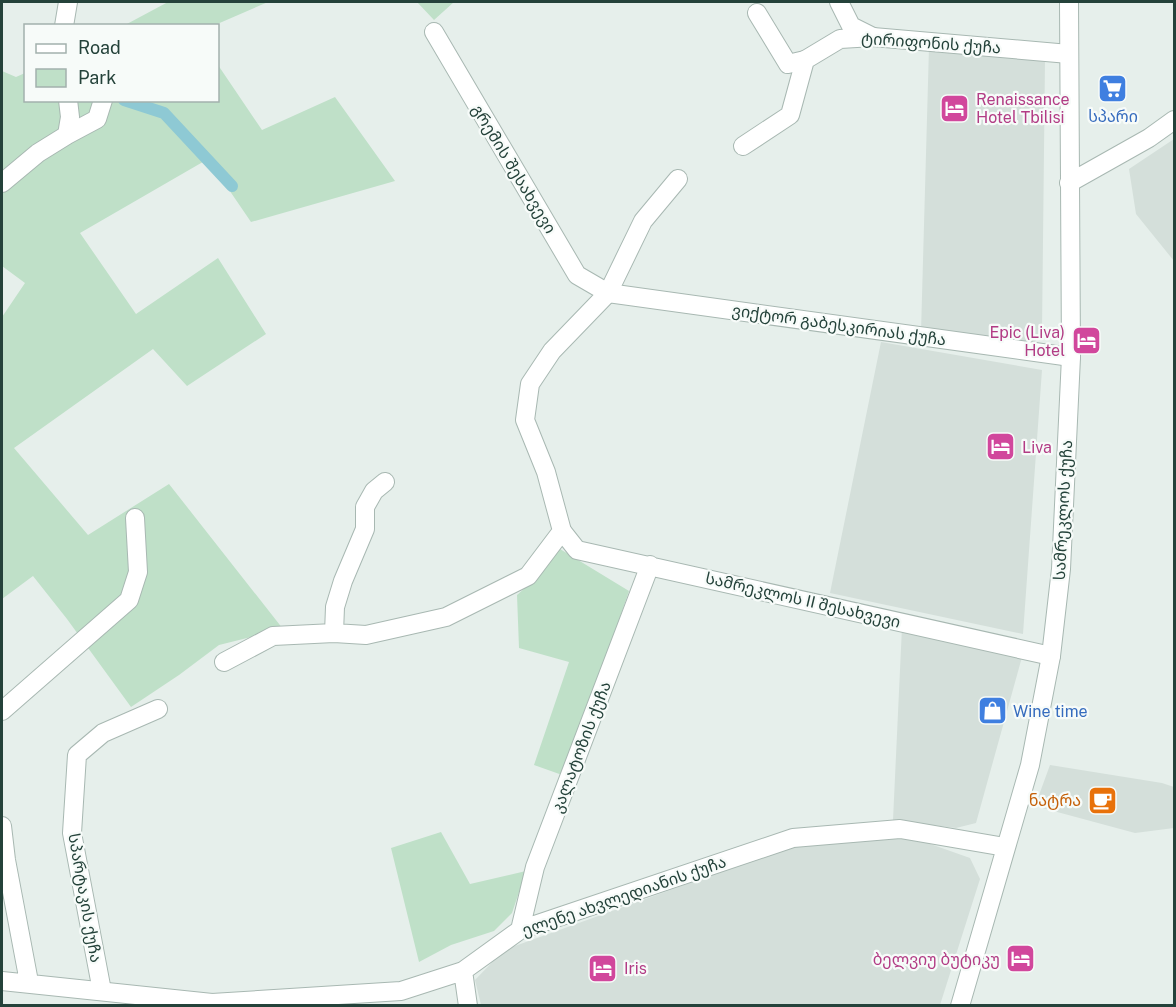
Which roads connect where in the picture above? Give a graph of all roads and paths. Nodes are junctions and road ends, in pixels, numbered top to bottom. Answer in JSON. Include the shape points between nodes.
{"nodes":[{"id":1,"x":68,"y":2,"type":"edge"},
{"id":2,"x":839,"y":2,"type":"edge"},
{"id":3,"x":1069,"y":2,"type":"edge"},
{"id":4,"x":757,"y":13,"type":"dead end"},
{"id":5,"x":64,"y":24,"type":"edge"},
{"id":6,"x":434,"y":32,"type":"dead end"},
{"id":7,"x":873,"y":37,"type":"junction"},
{"id":8,"x":1069,"y":54,"type":"junction"},
{"id":9,"x":805,"y":60,"type":"junction"},
{"id":10,"x":69,"y":102,"type":"edge"},
{"id":11,"x":102,"y":102,"type":"edge"},
{"id":12,"x":1174,"y":120,"type":"edge"},
{"id":13,"x":67,"y":135,"type":"junction"},
{"id":14,"x":743,"y":146,"type":"dead end"},
{"id":15,"x":678,"y":179,"type":"dead end"},
{"id":16,"x":2,"y":183,"type":"edge"},
{"id":17,"x":1069,"y":183,"type":"junction"},
{"id":18,"x":608,"y":293,"type":"junction"},
{"id":19,"x":1071,"y":357,"type":"junction"},
{"id":20,"x":385,"y":482,"type":"dead end"},
{"id":21,"x":135,"y":518,"type":"dead end"},
{"id":22,"x":562,"y":531,"type":"junction"},
{"id":23,"x":650,"y":565,"type":"junction"},
{"id":24,"x":334,"y":633,"type":"junction"},
{"id":25,"x":1051,"y":656,"type":"junction"},
{"id":26,"x":224,"y":662,"type":"dead end"},
{"id":27,"x":158,"y":709,"type":"dead end"},
{"id":28,"x":2,"y":711,"type":"edge"},
{"id":29,"x":2,"y":826,"type":"edge"},
{"id":30,"x":1005,"y":847,"type":"junction"},
{"id":31,"x":520,"y":930,"type":"junction"},
{"id":32,"x":463,"y":971,"type":"junction"},
{"id":33,"x":2,"y":981,"type":"edge"},
{"id":34,"x":29,"y":982,"type":"junction"},
{"id":35,"x":102,"y":991,"type":"junction"},
{"id":36,"x":468,"y":1005,"type":"edge"},
{"id":37,"x":960,"y":1005,"type":"edge"}],
"edges":[{"from":1,"to":5,"type":"street"},
{"from":2,"to":7,"type":"street","via":[[851,26]]},
{"from":3,"to":8,"type":"street","name":"სამრეკლოს ქუჩა"},
{"from":4,"to":9,"type":"street","via":[[788,64]]},
{"from":6,"to":18,"type":"street","name":"გრემის შესახვევი","via":[[577,275]]},
{"from":7,"to":8,"type":"street","name":"ტირიფონის ქუჩა"},
{"from":7,"to":9,"type":"street","name":"ტირიფონის ქუჩა","via":[[840,39]]},
{"from":8,"to":17,"type":"street","name":"სამრეკლოს ქუჩა"},
{"from":9,"to":14,"type":"street","via":[[790,115]]},
{"from":10,"to":13,"type":"street"},
{"from":11,"to":13,"type":"street","via":[[97,119]]},
{"from":12,"to":17,"type":"street"},
{"from":13,"to":16,"type":"street"},
{"from":15,"to":18,"type":"street","via":[[643,221]]},
{"from":17,"to":19,"type":"street","name":"სამრეკლოს ქუჩა"},
{"from":18,"to":19,"type":"street","name":"ვიქტორ გაბესკირიას ქუჩა"},
{"from":18,"to":22,"type":"street","via":[[552,351],[531,384],[525,420],[546,472]]},
{"from":19,"to":25,"type":"street","name":"სამრეკლოს ქუჩა","via":[[1062,569]]},
{"from":20,"to":24,"type":"street","via":[[364,507],[365,529],[343,581],[335,608]]},
{"from":21,"to":28,"type":"street","via":[[138,572],[129,600]]},
{"from":22,"to":23,"type":"street","name":"სამრეკლოს II შესახვევი","via":[[577,550]]},
{"from":22,"to":24,"type":"street","via":[[528,576],[446,617],[366,635]]},
{"from":23,"to":25,"type":"street","name":"სამრეკლოს II შესახვევი"},
{"from":23,"to":31,"type":"street","name":"კალატოზის ქუჩა","via":[[535,867]]},
{"from":24,"to":26,"type":"street","via":[[273,636]]},
{"from":25,"to":30,"type":"street","name":"სამრეკლოს ქუჩა","via":[[1030,765]]},
{"from":27,"to":35,"type":"street","name":"სპარტაკის ქუჩა","via":[[103,733],[77,755],[72,833]]},
{"from":29,"to":34,"type":"street"},
{"from":30,"to":31,"type":"street","name":"ელენე ახვლედიანის ქუჩა","via":[[900,828],[793,838]]},
{"from":30,"to":37,"type":"street","name":"სამრეკლოს ქუჩა"},
{"from":31,"to":32,"type":"street","name":"ელენე ახვლედიანის ქუჩა"},
{"from":32,"to":35,"type":"street","name":"ელენე ახვლედიანის ქუჩა","via":[[401,991],[212,1004]]},
{"from":32,"to":36,"type":"street"},
{"from":33,"to":34,"type":"street","name":"ელენე ახვლედიანის ქუჩა"},
{"from":34,"to":35,"type":"street","name":"ელენე ახვლედიანის ქუჩა"}]}
